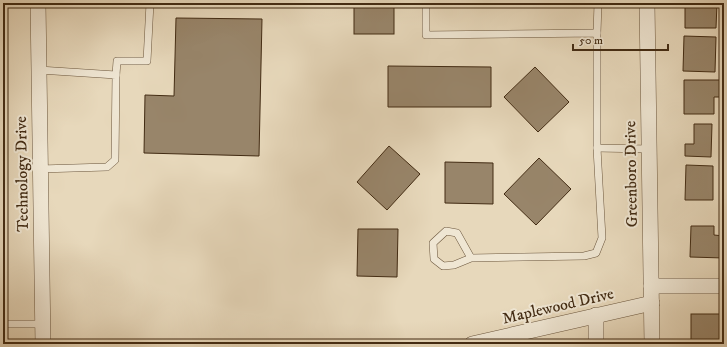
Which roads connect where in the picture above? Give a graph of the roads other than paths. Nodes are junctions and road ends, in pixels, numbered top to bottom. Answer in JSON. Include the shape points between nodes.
{"nodes":[{"id":1,"x":38,"y":3,"type":"edge"},
{"id":2,"x":150,"y":3,"type":"edge"},
{"id":3,"x":426,"y":3,"type":"edge"},
{"id":4,"x":598,"y":3,"type":"edge"},
{"id":5,"x":646,"y":3,"type":"edge"},
{"id":6,"x":597,"y":33,"type":"junction"},
{"id":7,"x":39,"y":70,"type":"junction"},
{"id":8,"x":116,"y":75,"type":"junction"},
{"id":9,"x":597,"y":148,"type":"junction"},
{"id":10,"x":649,"y":149,"type":"junction"},
{"id":11,"x":40,"y":169,"type":"junction"},
{"id":12,"x":471,"y":258,"type":"junction"},
{"id":13,"x":651,"y":286,"type":"junction"},
{"id":14,"x":724,"y":286,"type":"edge"},
{"id":15,"x":652,"y":303,"type":"junction"},
{"id":16,"x":596,"y":315,"type":"junction"},
{"id":17,"x":3,"y":324,"type":"edge"},
{"id":18,"x":42,"y":324,"type":"junction"},
{"id":19,"x":43,"y":344,"type":"edge"},
{"id":20,"x":472,"y":344,"type":"edge"},
{"id":21,"x":596,"y":344,"type":"edge"},
{"id":22,"x":652,"y":344,"type":"edge"}],
"edges":[{"from":1,"to":7,"type":"street","name":"Technology Drive"},
{"from":2,"to":8,"type":"lane","via":[[147,61],[117,61]]},
{"from":3,"to":6,"type":"lane","via":[[426,35]]},
{"from":4,"to":6,"type":"lane"},
{"from":5,"to":10,"type":"street","name":"Greenboro Drive"},
{"from":6,"to":9,"type":"lane"},
{"from":7,"to":8,"type":"lane"},
{"from":7,"to":11,"type":"street","name":"Technology Drive"},
{"from":8,"to":11,"type":"lane","via":[[114,160],[107,167]]},
{"from":9,"to":10,"type":"lane"},
{"from":9,"to":12,"type":"lane","via":[[602,238],[596,253],[584,256]]},
{"from":10,"to":13,"type":"street","name":"Greenboro Drive"},
{"from":11,"to":18,"type":"street","name":"Technology Drive"},
{"from":12,"to":12,"type":"lane","via":[[444,266],[434,259],[433,243],[446,231],[457,233]]},
{"from":13,"to":14,"type":"street"},
{"from":13,"to":15,"type":"street","name":"Greenboro Drive"},
{"from":15,"to":16,"type":"street","name":"Maplewood Drive"},
{"from":15,"to":22,"type":"street","name":"Greenboro Drive"},
{"from":16,"to":20,"type":"street","name":"Maplewood Drive"},
{"from":16,"to":21,"type":"street"},
{"from":17,"to":18,"type":"lane"},
{"from":18,"to":19,"type":"street","name":"Technology Drive"}]}
